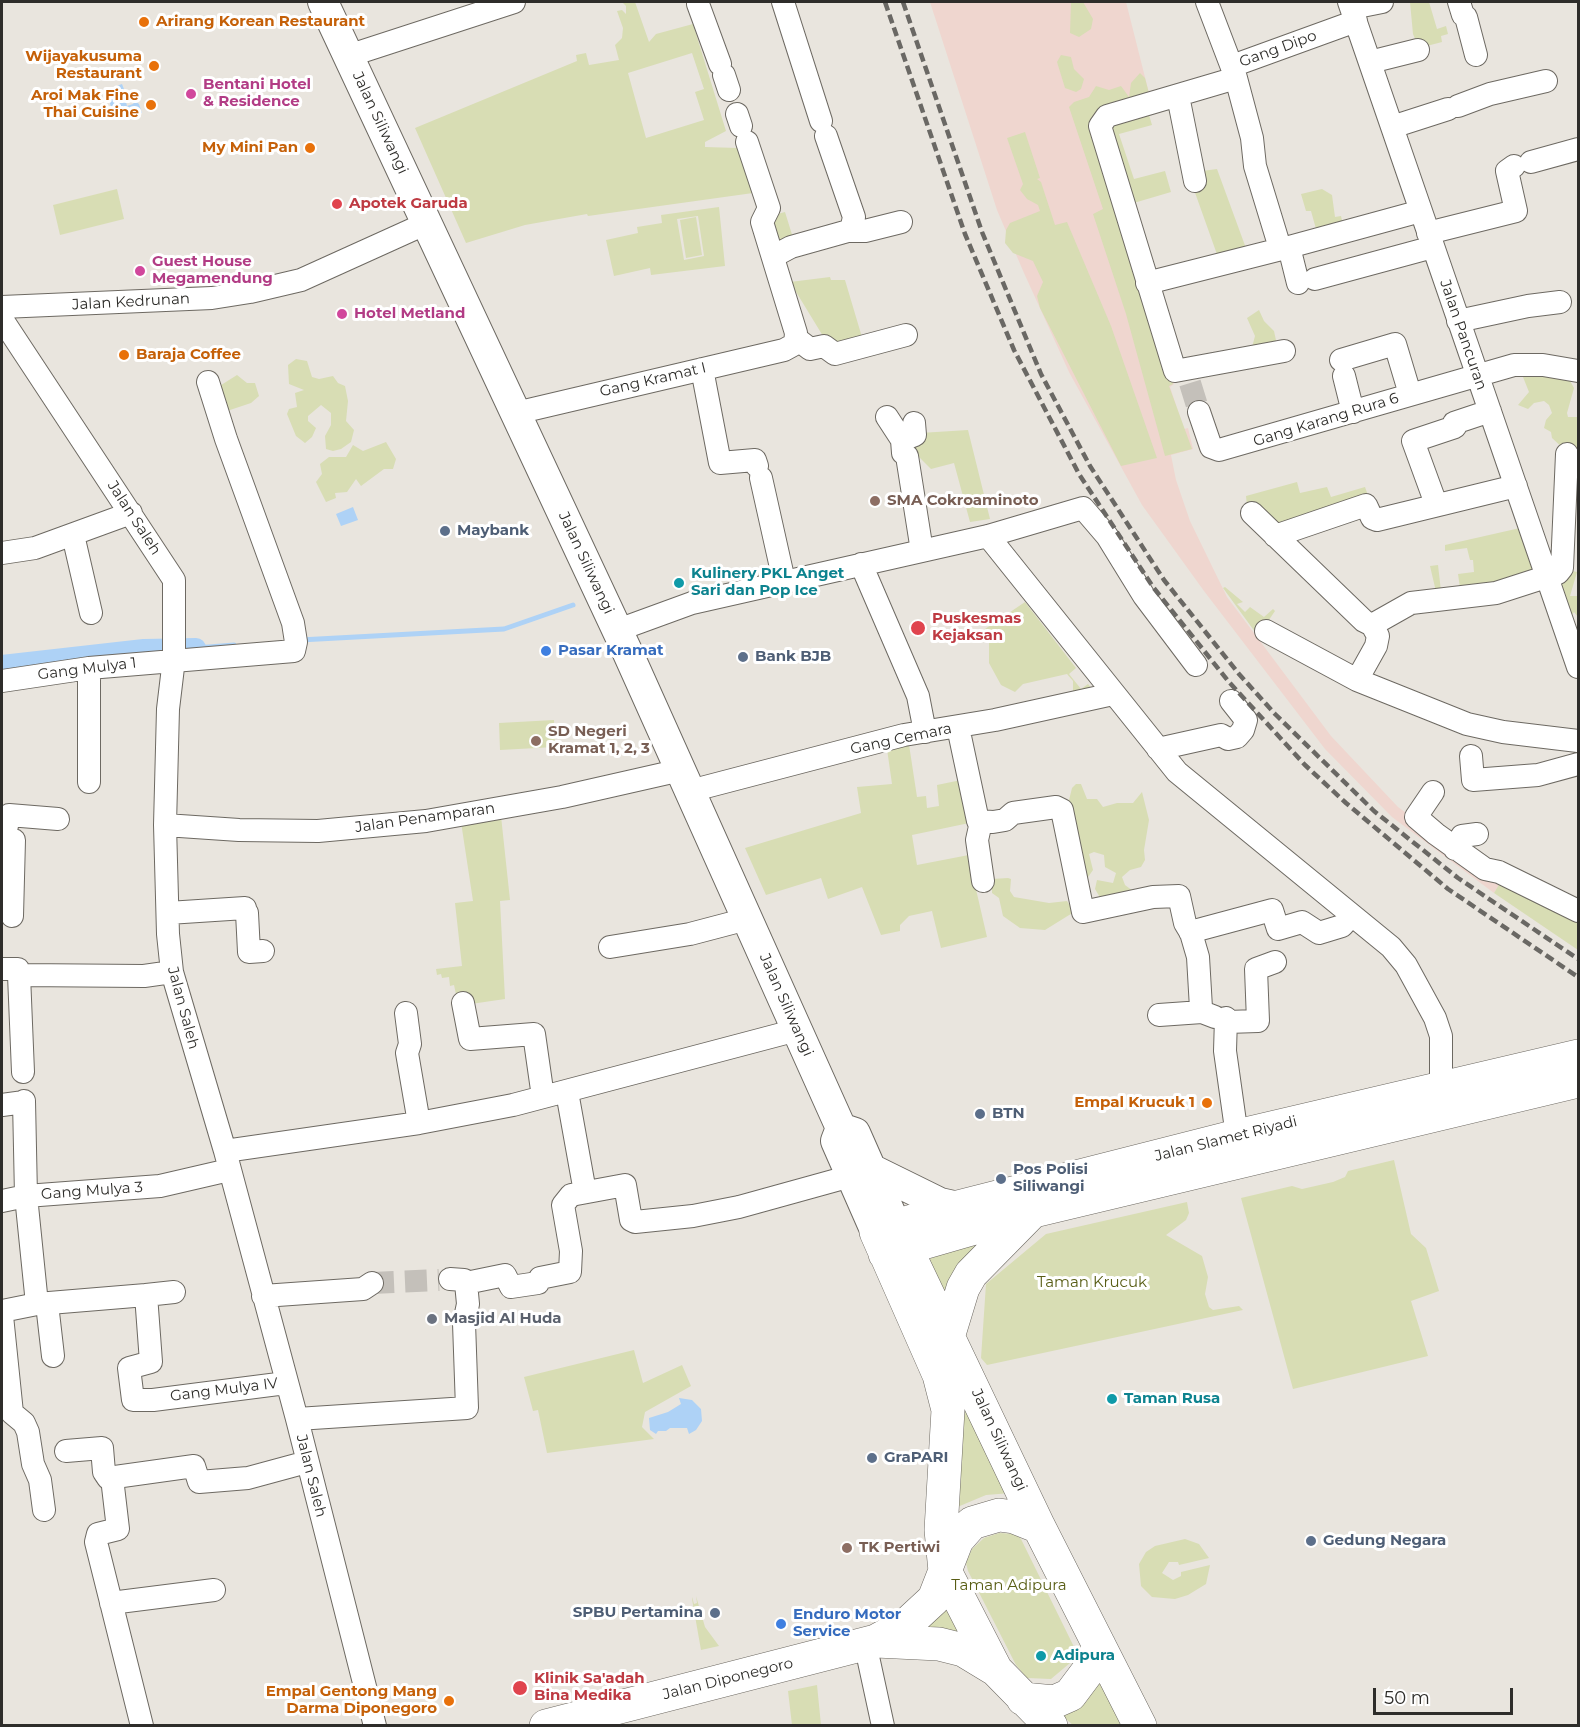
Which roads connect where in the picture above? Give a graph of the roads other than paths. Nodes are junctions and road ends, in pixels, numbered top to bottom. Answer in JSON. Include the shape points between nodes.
{"nodes":[{"id":1,"x":323,"y":2,"type":"edge"},
{"id":2,"x":514,"y":2,"type":"edge"},
{"id":3,"x":783,"y":2,"type":"edge"},
{"id":4,"x":1207,"y":2,"type":"edge"},
{"id":5,"x":1382,"y":2,"type":"edge"},
{"id":6,"x":1459,"y":2,"type":"edge"},
{"id":7,"x":699,"y":4,"type":"dead end"},
{"id":8,"x":1352,"y":10,"type":"edge"},
{"id":9,"x":1418,"y":50,"type":"dead end"},
{"id":10,"x":1476,"y":55,"type":"dead end"},
{"id":11,"x":348,"y":56,"type":"junction"},
{"id":12,"x":1370,"y":62,"type":"junction"},
{"id":13,"x":1234,"y":72,"type":"junction"},
{"id":14,"x":724,"y":76,"type":"dead end"},
{"id":15,"x":1546,"y":81,"type":"dead end"},
{"id":16,"x":1178,"y":96,"type":"junction"},
{"id":17,"x":1392,"y":127,"type":"junction"},
{"id":18,"x":742,"y":128,"type":"dead end"},
{"id":19,"x":1578,"y":149,"type":"edge"},
{"id":20,"x":1195,"y":181,"type":"dead end"},
{"id":21,"x":1420,"y":211,"type":"junction"},
{"id":22,"x":901,"y":222,"type":"dead end"},
{"id":23,"x":427,"y":223,"type":"junction"},
{"id":24,"x":848,"y":231,"type":"junction"},
{"id":25,"x":1431,"y":240,"type":"junction"},
{"id":26,"x":1284,"y":247,"type":"junction"},
{"id":27,"x":774,"y":256,"type":"junction"},
{"id":28,"x":1147,"y":283,"type":"junction"},
{"id":29,"x":1560,"y":302,"type":"dead end"},
{"id":30,"x":2,"y":307,"type":"edge"},
{"id":31,"x":2,"y":319,"type":"edge"},
{"id":32,"x":1458,"y":321,"type":"junction"},
{"id":33,"x":906,"y":335,"type":"dead end"},
{"id":34,"x":794,"y":343,"type":"junction"},
{"id":35,"x":1284,"y":351,"type":"dead end"},
{"id":36,"x":702,"y":369,"type":"junction"},
{"id":37,"x":1578,"y":371,"type":"edge"},
{"id":38,"x":1477,"y":375,"type":"junction"},
{"id":39,"x":208,"y":382,"type":"dead end"},
{"id":40,"x":1410,"y":394,"type":"junction"},
{"id":41,"x":1490,"y":411,"type":"junction"},
{"id":42,"x":1199,"y":412,"type":"tunnel mouth"},
{"id":43,"x":1353,"y":412,"type":"junction"},
{"id":44,"x":516,"y":413,"type":"junction"},
{"id":45,"x":887,"y":417,"type":"dead end"},
{"id":46,"x":1567,"y":454,"type":"dead end"},
{"id":47,"x":1516,"y":486,"type":"junction"},
{"id":48,"x":1436,"y":504,"type":"junction"},
{"id":49,"x":131,"y":513,"type":"junction"},
{"id":50,"x":1252,"y":513,"type":"dead end"},
{"id":51,"x":73,"y":535,"type":"junction"},
{"id":52,"x":988,"y":536,"type":"junction"},
{"id":53,"x":1275,"y":536,"type":"junction"},
{"id":54,"x":922,"y":551,"type":"junction"},
{"id":55,"x":2,"y":553,"type":"edge"},
{"id":56,"x":861,"y":564,"type":"junction"},
{"id":57,"x":1548,"y":578,"type":"junction"},
{"id":58,"x":784,"y":581,"type":"junction"},
{"id":59,"x":92,"y":613,"type":"dead end"},
{"id":60,"x":1372,"y":625,"type":"junction"},
{"id":61,"x":618,"y":630,"type":"junction"},
{"id":62,"x":1266,"y":631,"type":"dead end"},
{"id":63,"x":174,"y":659,"type":"junction"},
{"id":64,"x":1196,"y":665,"type":"dead end"},
{"id":65,"x":1578,"y":667,"type":"edge"},
{"id":66,"x":89,"y":668,"type":"junction"},
{"id":67,"x":1357,"y":680,"type":"junction"},
{"id":68,"x":2,"y":681,"type":"edge"},
{"id":69,"x":1113,"y":694,"type":"junction"},
{"id":70,"x":1231,"y":701,"type":"dead end"},
{"id":71,"x":958,"y":727,"type":"junction"},
{"id":72,"x":925,"y":732,"type":"junction"},
{"id":73,"x":1578,"y":741,"type":"edge"},
{"id":74,"x":1158,"y":749,"type":"junction"},
{"id":75,"x":1471,"y":756,"type":"dead end"},
{"id":76,"x":1578,"y":764,"type":"edge"},
{"id":77,"x":686,"y":781,"type":"junction"},
{"id":78,"x":89,"y":782,"type":"dead end"},
{"id":79,"x":1433,"y":792,"type":"dead end"},
{"id":80,"x":58,"y":819,"type":"dead end"},
{"id":81,"x":981,"y":822,"type":"junction"},
{"id":82,"x":165,"y":825,"type":"junction"},
{"id":83,"x":1477,"y":834,"type":"dead end"},
{"id":84,"x":3,"y":838,"type":"edge"},
{"id":85,"x":1455,"y":849,"type":"junction"},
{"id":86,"x":983,"y":881,"type":"dead end"},
{"id":87,"x":1578,"y":911,"type":"edge"},
{"id":88,"x":168,"y":913,"type":"junction"},
{"id":89,"x":12,"y":916,"type":"dead end"},
{"id":90,"x":1349,"y":918,"type":"junction"},
{"id":91,"x":747,"y":919,"type":"junction"},
{"id":92,"x":1190,"y":932,"type":"junction"},
{"id":93,"x":610,"y":947,"type":"dead end"},
{"id":94,"x":263,"y":951,"type":"dead end"},
{"id":95,"x":1275,"y":962,"type":"dead end"},
{"id":96,"x":10,"y":972,"type":"edge"},
{"id":97,"x":172,"y":972,"type":"junction"},
{"id":98,"x":463,"y":1003,"type":"dead end"},
{"id":99,"x":406,"y":1013,"type":"dead end"},
{"id":100,"x":1159,"y":1015,"type":"dead end"},
{"id":101,"x":1217,"y":1017,"type":"junction"},
{"id":102,"x":797,"y":1030,"type":"junction"},
{"id":103,"x":1578,"y":1056,"type":"edge"},
{"id":104,"x":23,"y":1072,"type":"dead end"},
{"id":105,"x":1578,"y":1081,"type":"edge"},
{"id":106,"x":1441,"y":1088,"type":"junction"},
{"id":107,"x":567,"y":1092,"type":"junction"},
{"id":108,"x":543,"y":1097,"type":"junction"},
{"id":109,"x":2,"y":1105,"type":"edge"},
{"id":110,"x":419,"y":1123,"type":"junction"},
{"id":111,"x":1237,"y":1136,"type":"junction"},
{"id":112,"x":227,"y":1161,"type":"junction"},
{"id":113,"x":861,"y":1172,"type":"junction"},
{"id":114,"x":585,"y":1192,"type":"junction"},
{"id":115,"x":26,"y":1196,"type":"junction"},
{"id":116,"x":2,"y":1201,"type":"edge"},
{"id":117,"x":958,"y":1207,"type":"junction"},
{"id":118,"x":1034,"y":1211,"type":"junction"},
{"id":119,"x":891,"y":1240,"type":"junction"},
{"id":120,"x":372,"y":1283,"type":"tunnel mouth"},
{"id":121,"x":174,"y":1292,"type":"dead end"},
{"id":122,"x":146,"y":1295,"type":"junction"},
{"id":123,"x":263,"y":1296,"type":"junction"},
{"id":124,"x":42,"y":1304,"type":"junction"},
{"id":125,"x":2,"y":1311,"type":"edge"},
{"id":126,"x":2,"y":1316,"type":"edge"},
{"id":127,"x":949,"y":1334,"type":"junction"},
{"id":128,"x":53,"y":1356,"type":"dead end"},
{"id":129,"x":286,"y":1383,"type":"junction"},
{"id":130,"x":297,"y":1419,"type":"junction"},
{"id":131,"x":66,"y":1451,"type":"dead end"},
{"id":132,"x":307,"y":1462,"type":"junction"},
{"id":133,"x":112,"y":1478,"type":"junction"},
{"id":134,"x":45,"y":1510,"type":"dead end"},
{"id":135,"x":1040,"y":1527,"type":"junction"},
{"id":136,"x":945,"y":1571,"type":"junction"},
{"id":137,"x":214,"y":1590,"type":"dead end"},
{"id":138,"x":111,"y":1603,"type":"junction"},
{"id":139,"x":871,"y":1642,"type":"junction"},
{"id":140,"x":1099,"y":1645,"type":"junction"},
{"id":141,"x":996,"y":1670,"type":"junction"},
{"id":142,"x":1023,"y":1699,"type":"junction"},
{"id":143,"x":565,"y":1723,"type":"edge"},
{"id":144,"x":142,"y":1725,"type":"edge"},
{"id":145,"x":375,"y":1725,"type":"edge"},
{"id":146,"x":882,"y":1725,"type":"edge"},
{"id":147,"x":1051,"y":1725,"type":"edge"},
{"id":148,"x":1140,"y":1725,"type":"edge"}],
"edges":[{"from":1,"to":11,"type":"main road","name":"Jalan Siliwangi"},
{"from":2,"to":11,"type":"street"},
{"from":3,"to":24,"type":"street","via":[[854,217]]},
{"from":4,"to":13,"type":"street","name":"Gang Dipo"},
{"from":5,"to":8,"type":"street","name":"Gang Dipo"},
{"from":6,"to":10,"type":"street"},
{"from":7,"to":14,"type":"street"},
{"from":8,"to":12,"type":"street","name":"Jalan Pancuran"},
{"from":8,"to":13,"type":"street","name":"Gang Dipo"},
{"from":9,"to":12,"type":"street"},
{"from":11,"to":23,"type":"main road","name":"Jalan Siliwangi"},
{"from":12,"to":17,"type":"street","name":"Jalan Pancuran"},
{"from":13,"to":16,"type":"street"},
{"from":13,"to":26,"type":"street","via":[[1256,166]]},
{"from":15,"to":17,"type":"street","via":[[1490,94]]},
{"from":16,"to":20,"type":"street"},
{"from":16,"to":28,"type":"street","via":[[1107,116],[1100,126]]},
{"from":17,"to":21,"type":"street","name":"Jalan Pancuran"},
{"from":18,"to":27,"type":"street","via":[[769,208],[765,217],[769,252]]},
{"from":19,"to":25,"type":"street","via":[[1507,171],[1516,211]]},
{"from":21,"to":25,"type":"street","name":"Jalan Pancuran"},
{"from":21,"to":26,"type":"street"},
{"from":22,"to":24,"type":"street"},
{"from":23,"to":30,"type":"street","name":"Jalan Kedrunan","via":[[301,280],[250,292],[212,298]]},
{"from":23,"to":44,"type":"main road","name":"Jalan Siliwangi"},
{"from":24,"to":27,"type":"street","via":[[791,247]]},
{"from":25,"to":26,"type":"street","via":[[1306,281]]},
{"from":25,"to":32,"type":"street","name":"Jalan Pancuran"},
{"from":26,"to":28,"type":"street"},
{"from":27,"to":34,"type":"street"},
{"from":28,"to":35,"type":"street","via":[[1176,372],[1188,376]]},
{"from":29,"to":32,"type":"street"},
{"from":31,"to":49,"type":"street","name":"Jalan Saleh"},
{"from":32,"to":38,"type":"street","name":"Jalan Pancuran"},
{"from":33,"to":34,"type":"street","via":[[835,354],[824,346],[810,349]]},
{"from":34,"to":36,"type":"street","name":"Gang Kramat I"},
{"from":36,"to":44,"type":"street","name":"Gang Kramat I"},
{"from":36,"to":58,"type":"street","via":[[720,463],[755,460]]},
{"from":37,"to":38,"type":"street","name":"Gang Karang Rura 6","via":[[1514,365]]},
{"from":38,"to":40,"type":"street","name":"Gang Karang Rura 6"},
{"from":38,"to":41,"type":"street","name":"Jalan Pancuran"},
{"from":39,"to":63,"type":"street","name":"Gang Mulya 1","via":[[289,608],[296,645],[290,653]]},
{"from":40,"to":43,"type":"street","name":"Gang Karang Rura 6"},
{"from":40,"to":43,"type":"street","via":[[1395,344],[1342,368]]},
{"from":41,"to":47,"type":"street","name":"Jalan Pancuran"},
{"from":41,"to":48,"type":"street","via":[[1413,441]]},
{"from":42,"to":43,"type":"street","name":"Gang Karang Rura 6","via":[[1211,447],[1220,450]]},
{"from":44,"to":61,"type":"main road","name":"Jalan Siliwangi"},
{"from":45,"to":54,"type":"street","via":[[908,431],[903,453],[913,485]]},
{"from":46,"to":57,"type":"street","via":[[1562,568]]},
{"from":47,"to":48,"type":"street","via":[[1438,507]]},
{"from":47,"to":57,"type":"street","name":"Jalan Pancuran"},
{"from":48,"to":53,"type":"street","via":[[1377,520],[1366,506]]},
{"from":49,"to":51,"type":"street"},
{"from":49,"to":63,"type":"street","name":"Jalan Saleh","via":[[174,580]]},
{"from":50,"to":53,"type":"street"},
{"from":51,"to":55,"type":"street","via":[[34,548]]},
{"from":51,"to":59,"type":"street"},
{"from":52,"to":54,"type":"street"},
{"from":52,"to":64,"type":"street","via":[[1074,509],[1088,511]]},
{"from":52,"to":69,"type":"street"},
{"from":53,"to":60,"type":"street"},
{"from":54,"to":56,"type":"street"},
{"from":56,"to":58,"type":"street"},
{"from":56,"to":72,"type":"street","via":[[918,696]]},
{"from":57,"to":60,"type":"street","via":[[1496,592],[1411,603]]},
{"from":57,"to":65,"type":"street","name":"Jalan Pancuran"},
{"from":58,"to":61,"type":"street","via":[[692,603]]},
{"from":60,"to":67,"type":"street","via":[[1378,636],[1376,646]]},
{"from":61,"to":77,"type":"main road","name":"Jalan Siliwangi"},
{"from":62,"to":67,"type":"street"},
{"from":63,"to":66,"type":"street","name":"Gang Mulya 1"},
{"from":63,"to":82,"type":"street","name":"Jalan Saleh","via":[[168,709]]},
{"from":66,"to":68,"type":"street","name":"Gang Mulya 1"},
{"from":66,"to":78,"type":"street"},
{"from":67,"to":73,"type":"street","via":[[1467,724]]},
{"from":69,"to":71,"type":"street","name":"Gang Cemara"},
{"from":69,"to":74,"type":"street"},
{"from":70,"to":74,"type":"street","via":[[1245,720],[1237,737],[1221,735]]},
{"from":71,"to":72,"type":"street","name":"Gang Cemara"},
{"from":71,"to":81,"type":"street"},
{"from":72,"to":77,"type":"street","name":"Gang Cemara"},
{"from":74,"to":90,"type":"street","via":[[1184,779],[1291,864]]},
{"from":75,"to":76,"type":"street","via":[[1473,780],[1538,775]]},
{"from":77,"to":82,"type":"street","name":"Jalan Penamparan","via":[[562,797],[426,821],[318,831]]},
{"from":77,"to":91,"type":"main road","name":"Jalan Siliwangi"},
{"from":79,"to":85,"type":"street","via":[[1416,817]]},
{"from":80,"to":84,"type":"street","via":[[9,815]]},
{"from":81,"to":86,"type":"street","via":[[976,840]]},
{"from":81,"to":92,"type":"street","via":[[1005,820],[1013,813],[1060,808],[1083,912],[1178,895]]},
{"from":82,"to":88,"type":"street","name":"Jalan Saleh"},
{"from":83,"to":85,"type":"street","via":[[1462,836]]},
{"from":84,"to":89,"type":"street","via":[[14,840]]},
{"from":85,"to":87,"type":"street","via":[[1485,869],[1499,872]]},
{"from":88,"to":94,"type":"street","via":[[246,911],[249,952]]},
{"from":88,"to":97,"type":"street","name":"Jalan Saleh"},
{"from":90,"to":92,"type":"street","via":[[1342,926],[1319,933],[1302,922],[1278,929],[1272,910]]},
{"from":90,"to":106,"type":"street","via":[[1391,947],[1428,1004],[1441,1036]]},
{"from":91,"to":93,"type":"street","via":[[690,934]]},
{"from":91,"to":102,"type":"main road","name":"Jalan Siliwangi"},
{"from":92,"to":101,"type":"street"},
{"from":95,"to":101,"type":"street","via":[[1256,969],[1258,1021]]},
{"from":96,"to":97,"type":"street","via":[[144,976]]},
{"from":96,"to":104,"type":"street"},
{"from":97,"to":112,"type":"street","name":"Jalan Saleh"},
{"from":98,"to":108,"type":"street","via":[[460,1040],[534,1034]]},
{"from":99,"to":110,"type":"street","via":[[410,1044],[407,1053]]},
{"from":100,"to":101,"type":"street"},
{"from":101,"to":111,"type":"street"},
{"from":102,"to":107,"type":"street","name":"Gang Mulya 3"},
{"from":102,"to":113,"type":"main road","name":"Jalan Siliwangi","via":[[841,1128],[855,1133]]},
{"from":103,"to":106,"type":"highway","name":"Jalan Slamet Riyadi"},
{"from":105,"to":118,"type":"highway","name":"Jalan Slamet Riyadi"},
{"from":106,"to":111,"type":"highway","name":"Jalan Slamet Riyadi"},
{"from":107,"to":108,"type":"street","name":"Gang Mulya 3"},
{"from":107,"to":114,"type":"street"},
{"from":108,"to":110,"type":"street","name":"Gang Mulya 3"},
{"from":109,"to":115,"type":"street","via":[[24,1101]]},
{"from":110,"to":112,"type":"street","name":"Gang Mulya 3"},
{"from":111,"to":117,"type":"highway","name":"Jalan Slamet Riyadi"},
{"from":112,"to":115,"type":"street","name":"Gang Mulya 3","via":[[160,1186]]},
{"from":112,"to":123,"type":"street","name":"Jalan Saleh"},
{"from":113,"to":114,"type":"street","via":[[739,1208],[635,1222],[631,1220],[625,1185]]},
{"from":113,"to":117,"type":"main road"},
{"from":113,"to":119,"type":"main road","name":"Jalan Siliwangi"},
{"from":114,"to":130,"type":"street","via":[[571,1195],[563,1203],[571,1251],[570,1272],[511,1287],[504,1275],[452,1276],[468,1304],[464,1323],[467,1408]]},
{"from":115,"to":116,"type":"street"},
{"from":115,"to":124,"type":"street","name":"Gang Mulya 3"},
{"from":117,"to":119,"type":"highway","name":"Jalan Slamet Riyadi"},
{"from":118,"to":119,"type":"highway","name":"Jalan Slamet Riyadi"},
{"from":118,"to":127,"type":"highway","via":[[971,1274]]},
{"from":119,"to":127,"type":"highway","name":"Jalan Siliwangi"},
{"from":119,"to":136,"type":"highway","name":"Jalan Siliwangi","via":[[948,1410],[940,1530]]},
{"from":120,"to":123,"type":"street","via":[[363,1289]]},
{"from":121,"to":122,"type":"street"},
{"from":122,"to":124,"type":"street"},
{"from":122,"to":129,"type":"street","name":"Gang Mulya IV","via":[[151,1362],[129,1368],[133,1400]]},
{"from":123,"to":129,"type":"street","name":"Jalan Saleh"},
{"from":124,"to":125,"type":"street"},
{"from":124,"to":128,"type":"street","name":"Gang Mulya 3"},
{"from":126,"to":134,"type":"street","via":[[12,1413],[28,1432]]},
{"from":127,"to":135,"type":"highway","name":"Jalan Siliwangi"},
{"from":129,"to":130,"type":"street","name":"Jalan Saleh"},
{"from":130,"to":132,"type":"street","name":"Jalan Saleh"},
{"from":131,"to":133,"type":"street","via":[[102,1448],[104,1472]]},
{"from":132,"to":133,"type":"street","via":[[248,1478],[199,1482],[194,1466]]},
{"from":132,"to":145,"type":"street","name":"Jalan Saleh"},
{"from":133,"to":138,"type":"street","via":[[119,1527],[95,1537]]},
{"from":135,"to":136,"type":"highway","via":[[999,1515],[972,1523],[961,1532]]},
{"from":135,"to":140,"type":"highway","name":"Jalan Siliwangi"},
{"from":136,"to":139,"type":"highway","via":[[927,1606],[907,1624]]},
{"from":136,"to":141,"type":"highway","name":"Jalan Siliwangi"},
{"from":137,"to":138,"type":"street"},
{"from":138,"to":144,"type":"street"},
{"from":139,"to":141,"type":"highway","via":[[947,1646],[971,1654]]},
{"from":139,"to":143,"type":"highway","name":"Jalan Diponegoro"},
{"from":139,"to":146,"type":"street"},
{"from":140,"to":142,"type":"highway","via":[[1091,1667],[1070,1695],[1054,1702]]},
{"from":140,"to":148,"type":"highway","name":"Jalan Siliwangi"},
{"from":141,"to":142,"type":"highway","name":"Jalan Siliwangi"},
{"from":142,"to":147,"type":"highway","name":"Jalan Siliwangi"}]}
